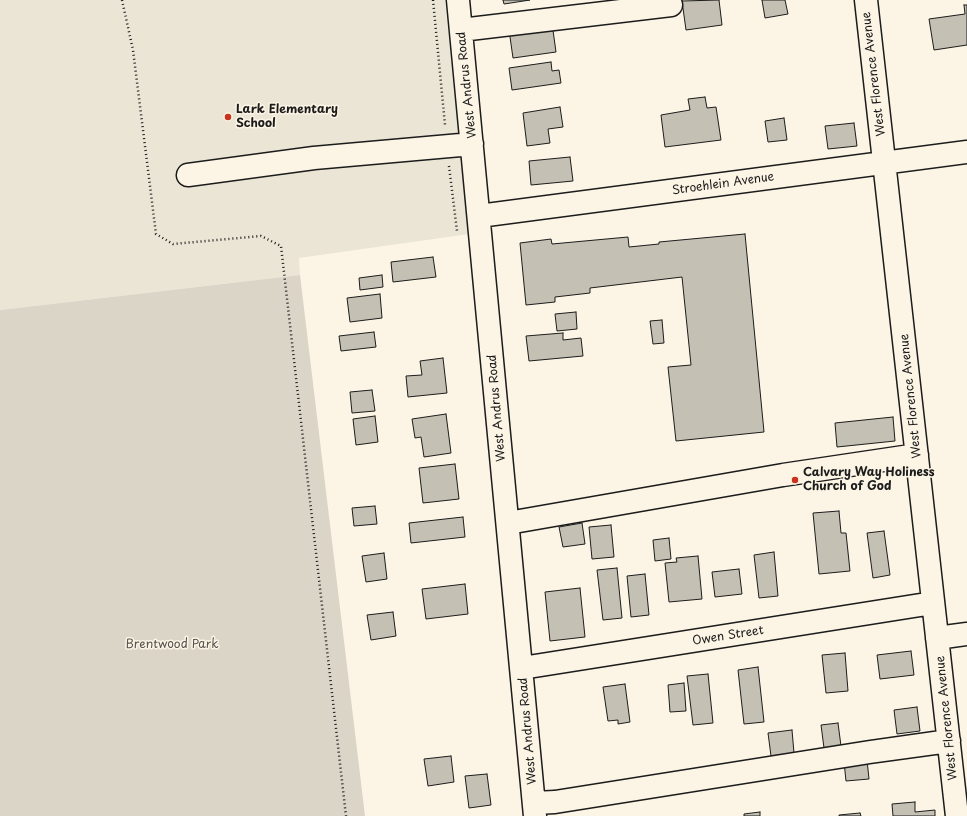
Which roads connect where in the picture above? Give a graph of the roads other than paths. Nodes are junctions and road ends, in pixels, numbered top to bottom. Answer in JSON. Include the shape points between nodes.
{"nodes":[{"id":1,"x":458,"y":0,"type":"edge"},
{"id":2,"x":866,"y":0,"type":"edge"},
{"id":3,"x":671,"y":5,"type":"dead end"},
{"id":4,"x":461,"y":30,"type":"junction"},
{"id":5,"x":472,"y":144,"type":"junction"},
{"id":6,"x":967,"y":152,"type":"edge"},
{"id":7,"x":885,"y":163,"type":"junction"},
{"id":8,"x":188,"y":175,"type":"dead end"},
{"id":9,"x":479,"y":216,"type":"junction"},
{"id":10,"x":917,"y":455,"type":"junction"},
{"id":11,"x":508,"y":523,"type":"junction"},
{"id":12,"x":933,"y":603,"type":"junction"},
{"id":13,"x":967,"y":634,"type":"edge"},
{"id":14,"x":937,"y":638,"type":"junction"},
{"id":15,"x":522,"y":668,"type":"junction"},
{"id":16,"x":950,"y":742,"type":"junction"},
{"id":17,"x":535,"y":810,"type":"edge"},
{"id":18,"x":957,"y":816,"type":"edge"}],
"edges":[{"from":1,"to":4,"type":"street","name":"West Andrus Road"},
{"from":2,"to":7,"type":"street","name":"West Florence Avenue"},
{"from":3,"to":4,"type":"street"},
{"from":4,"to":5,"type":"street","name":"West Andrus Road"},
{"from":5,"to":8,"type":"street","via":[[314,158]]},
{"from":5,"to":9,"type":"street","name":"West Andrus Road"},
{"from":6,"to":7,"type":"street","name":"Stroehlein Avenue"},
{"from":7,"to":9,"type":"street","name":"Stroehlein Avenue"},
{"from":7,"to":10,"type":"street","name":"West Florence Avenue"},
{"from":9,"to":11,"type":"street","name":"West Andrus Road"},
{"from":10,"to":11,"type":"street","via":[[783,475]]},
{"from":10,"to":12,"type":"street","name":"West Florence Avenue"},
{"from":11,"to":15,"type":"street","name":"West Andrus Road"},
{"from":12,"to":14,"type":"street","name":"West Florence Avenue"},
{"from":12,"to":15,"type":"street","name":"Owen Street"},
{"from":13,"to":14,"type":"street"},
{"from":14,"to":16,"type":"street","name":"West Florence Avenue"},
{"from":15,"to":17,"type":"street","name":"West Andrus Road"},
{"from":16,"to":17,"type":"street","via":[[870,752],[555,802]]},
{"from":16,"to":18,"type":"street","name":"West Florence Avenue"}]}
